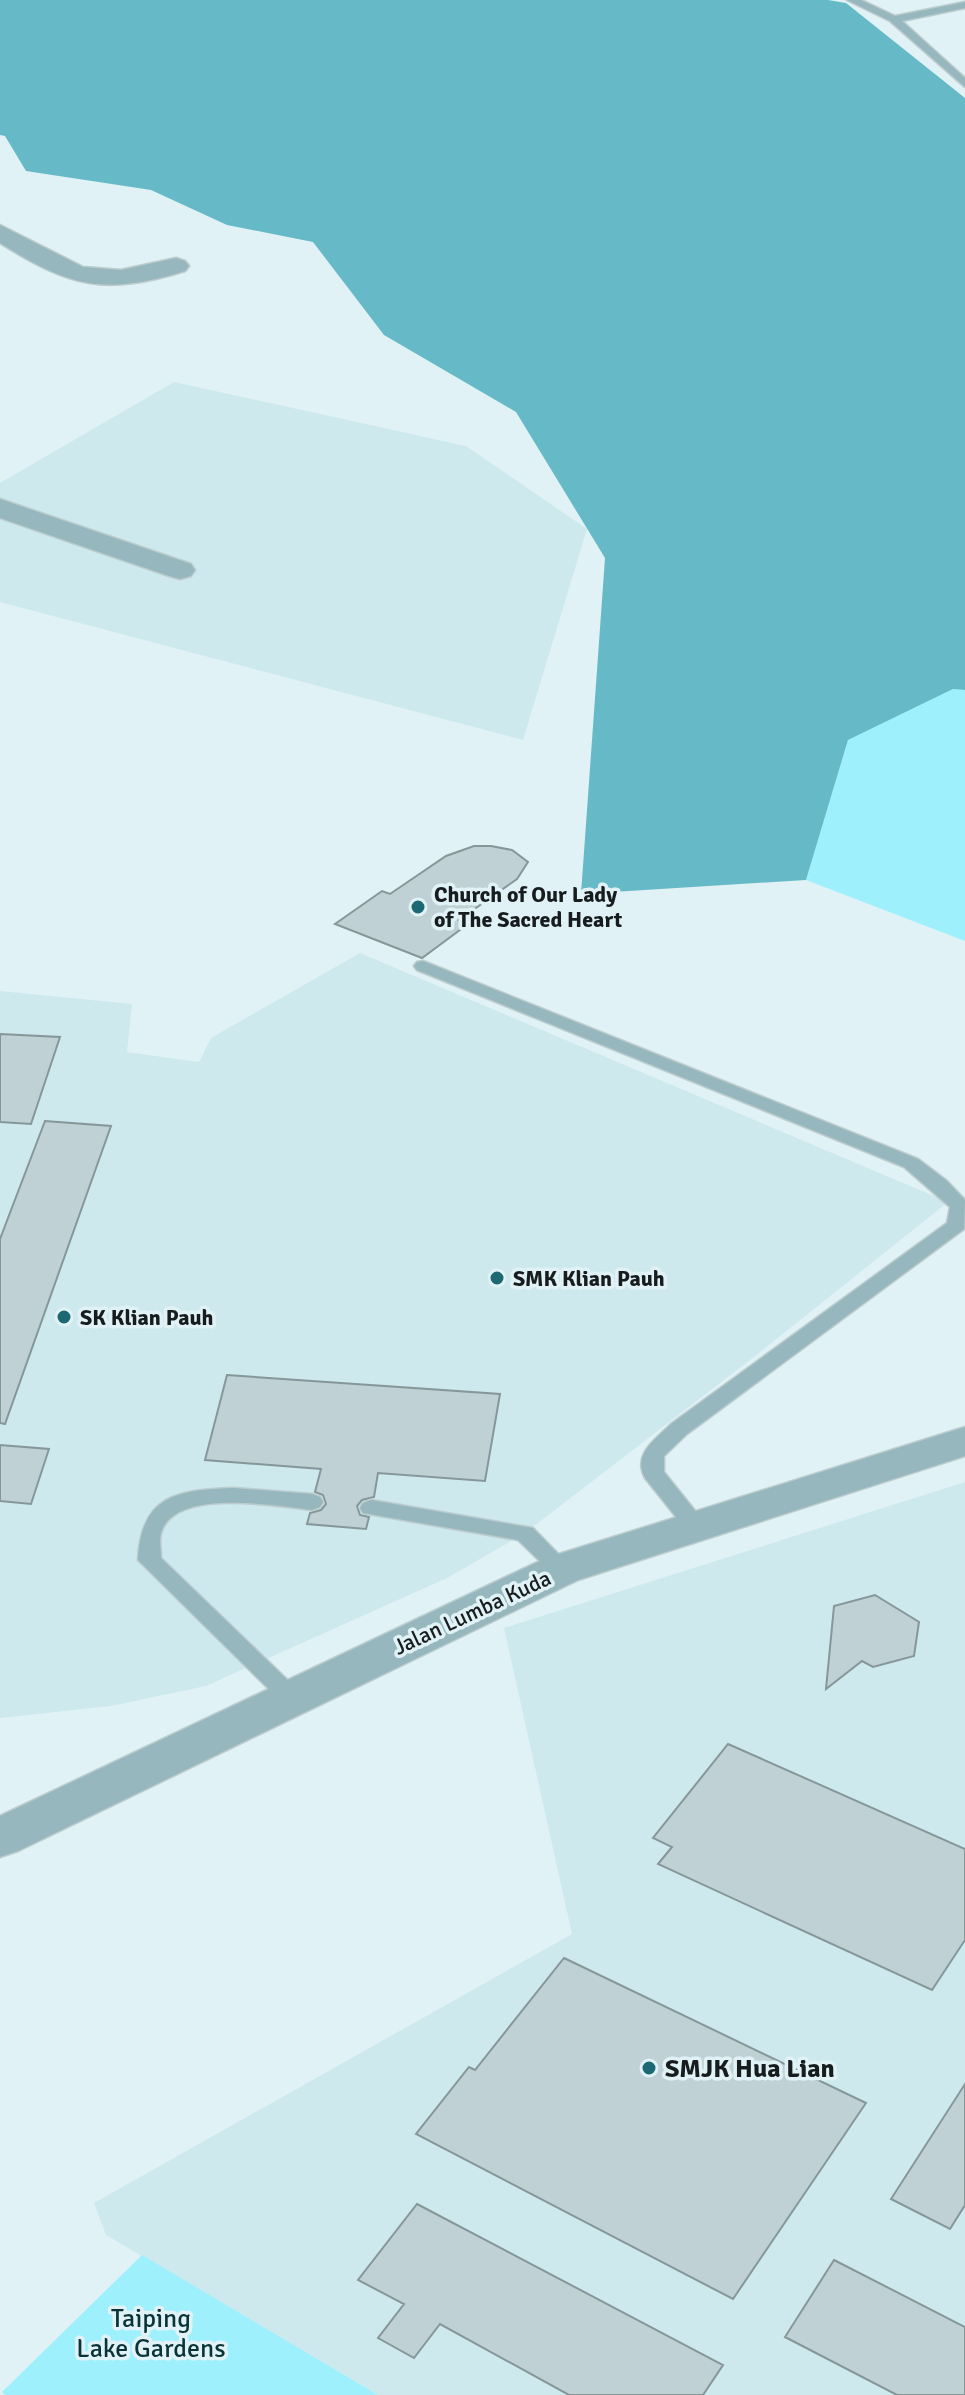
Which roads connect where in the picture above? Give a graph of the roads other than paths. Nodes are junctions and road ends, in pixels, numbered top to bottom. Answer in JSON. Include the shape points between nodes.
{"nodes":[{"id":1,"x":852,"y":0,"type":"edge"},
{"id":2,"x":965,"y":5,"type":"edge"},
{"id":3,"x":894,"y":19,"type":"junction"},
{"id":4,"x":965,"y":84,"type":"edge"},
{"id":5,"x":0,"y":232,"type":"edge"},
{"id":6,"x":176,"y":266,"type":"dead end"},
{"id":7,"x":0,"y":508,"type":"edge"},
{"id":8,"x":180,"y":570,"type":"dead end"},
{"id":9,"x":423,"y":966,"type":"dead end"},
{"id":10,"x":965,"y":1441,"type":"edge"},
{"id":11,"x":312,"y":1502,"type":"dead end"},
{"id":12,"x":371,"y":1508,"type":"dead end"},
{"id":13,"x":696,"y":1527,"type":"junction"},
{"id":14,"x":562,"y":1569,"type":"junction"},
{"id":15,"x":292,"y":1698,"type":"junction"},
{"id":16,"x":0,"y":1838,"type":"edge"}],
"edges":[{"from":1,"to":3,"type":"lane"},
{"from":2,"to":3,"type":"lane"},
{"from":3,"to":4,"type":"lane"},
{"from":5,"to":6,"type":"street","via":[[66,270],[101,278],[148,275]]},
{"from":7,"to":8,"type":"street"},
{"from":9,"to":13,"type":"lane","via":[[911,1163],[960,1206],[957,1225],[679,1429],[653,1454],[653,1473]]},
{"from":10,"to":13,"type":"street","name":"Jalan Lumba Kuda"},
{"from":11,"to":15,"type":"lane","via":[[234,1494],[196,1498],[170,1505],[152,1522],[146,1543],[149,1560]]},
{"from":12,"to":14,"type":"lane","via":[[525,1533]]},
{"from":13,"to":14,"type":"street","name":"Jalan Lumba Kuda"},
{"from":14,"to":15,"type":"street","name":"Jalan Lumba Kuda"},
{"from":15,"to":16,"type":"street","name":"Jalan Lumba Kuda"}]}
